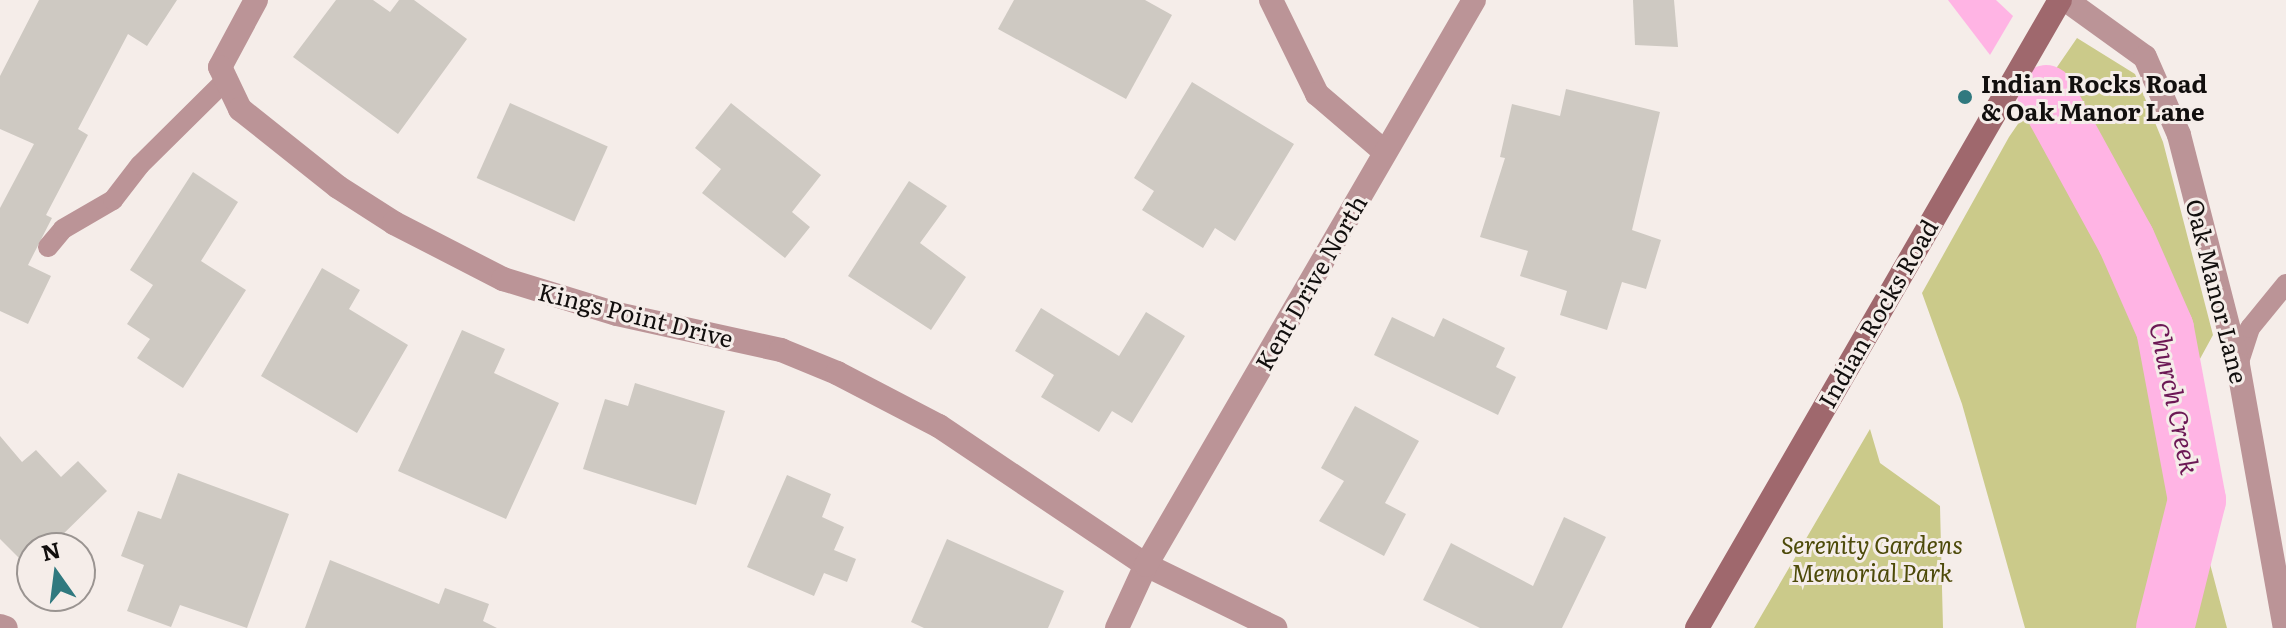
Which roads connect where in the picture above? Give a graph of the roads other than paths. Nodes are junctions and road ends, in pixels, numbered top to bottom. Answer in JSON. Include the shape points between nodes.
{"nodes":[{"id":1,"x":256,"y":0,"type":"edge"},
{"id":2,"x":1271,"y":0,"type":"edge"},
{"id":3,"x":1474,"y":0,"type":"edge"},
{"id":4,"x":2063,"y":0,"type":"edge"},
{"id":5,"x":226,"y":80,"type":"junction"},
{"id":6,"x":1385,"y":152,"type":"junction"},
{"id":7,"x":48,"y":247,"type":"dead end"},
{"id":8,"x":2286,"y":284,"type":"edge"},
{"id":9,"x":2238,"y":365,"type":"junction"},
{"id":10,"x":1146,"y":565,"type":"junction"},
{"id":11,"x":0,"y":626,"type":"edge"},
{"id":12,"x":6,"y":628,"type":"edge"},
{"id":13,"x":1117,"y":628,"type":"edge"},
{"id":14,"x":1275,"y":628,"type":"edge"},
{"id":15,"x":1697,"y":628,"type":"edge"},
{"id":16,"x":2285,"y":628,"type":"edge"}],
"edges":[{"from":1,"to":5,"type":"street","via":[[220,67]]},
{"from":2,"to":6,"type":"street","via":[[1317,94]]},
{"from":3,"to":6,"type":"street","name":"Kent Drive North"},
{"from":4,"to":9,"type":"street","name":"Oak Manor Lane","via":[[2145,57],[2179,135]]},
{"from":4,"to":15,"type":"street","name":"Indian Rocks Road"},
{"from":5,"to":7,"type":"lane","via":[[148,156],[113,200],[63,229]]},
{"from":5,"to":10,"type":"street","name":"Kings Point Drive","via":[[240,109],[338,187],[454,255],[503,279],[617,314],[781,350],[837,373],[939,426]]},
{"from":6,"to":10,"type":"street","name":"Kent Drive North"},
{"from":8,"to":9,"type":"lane","via":[[2250,328]]},
{"from":9,"to":16,"type":"street","name":"Oak Manor Lane"},
{"from":10,"to":13,"type":"street","name":"Kent Drive North"},
{"from":10,"to":14,"type":"street","name":"Kings Point Drive"},
{"from":11,"to":12,"type":"street"}]}
